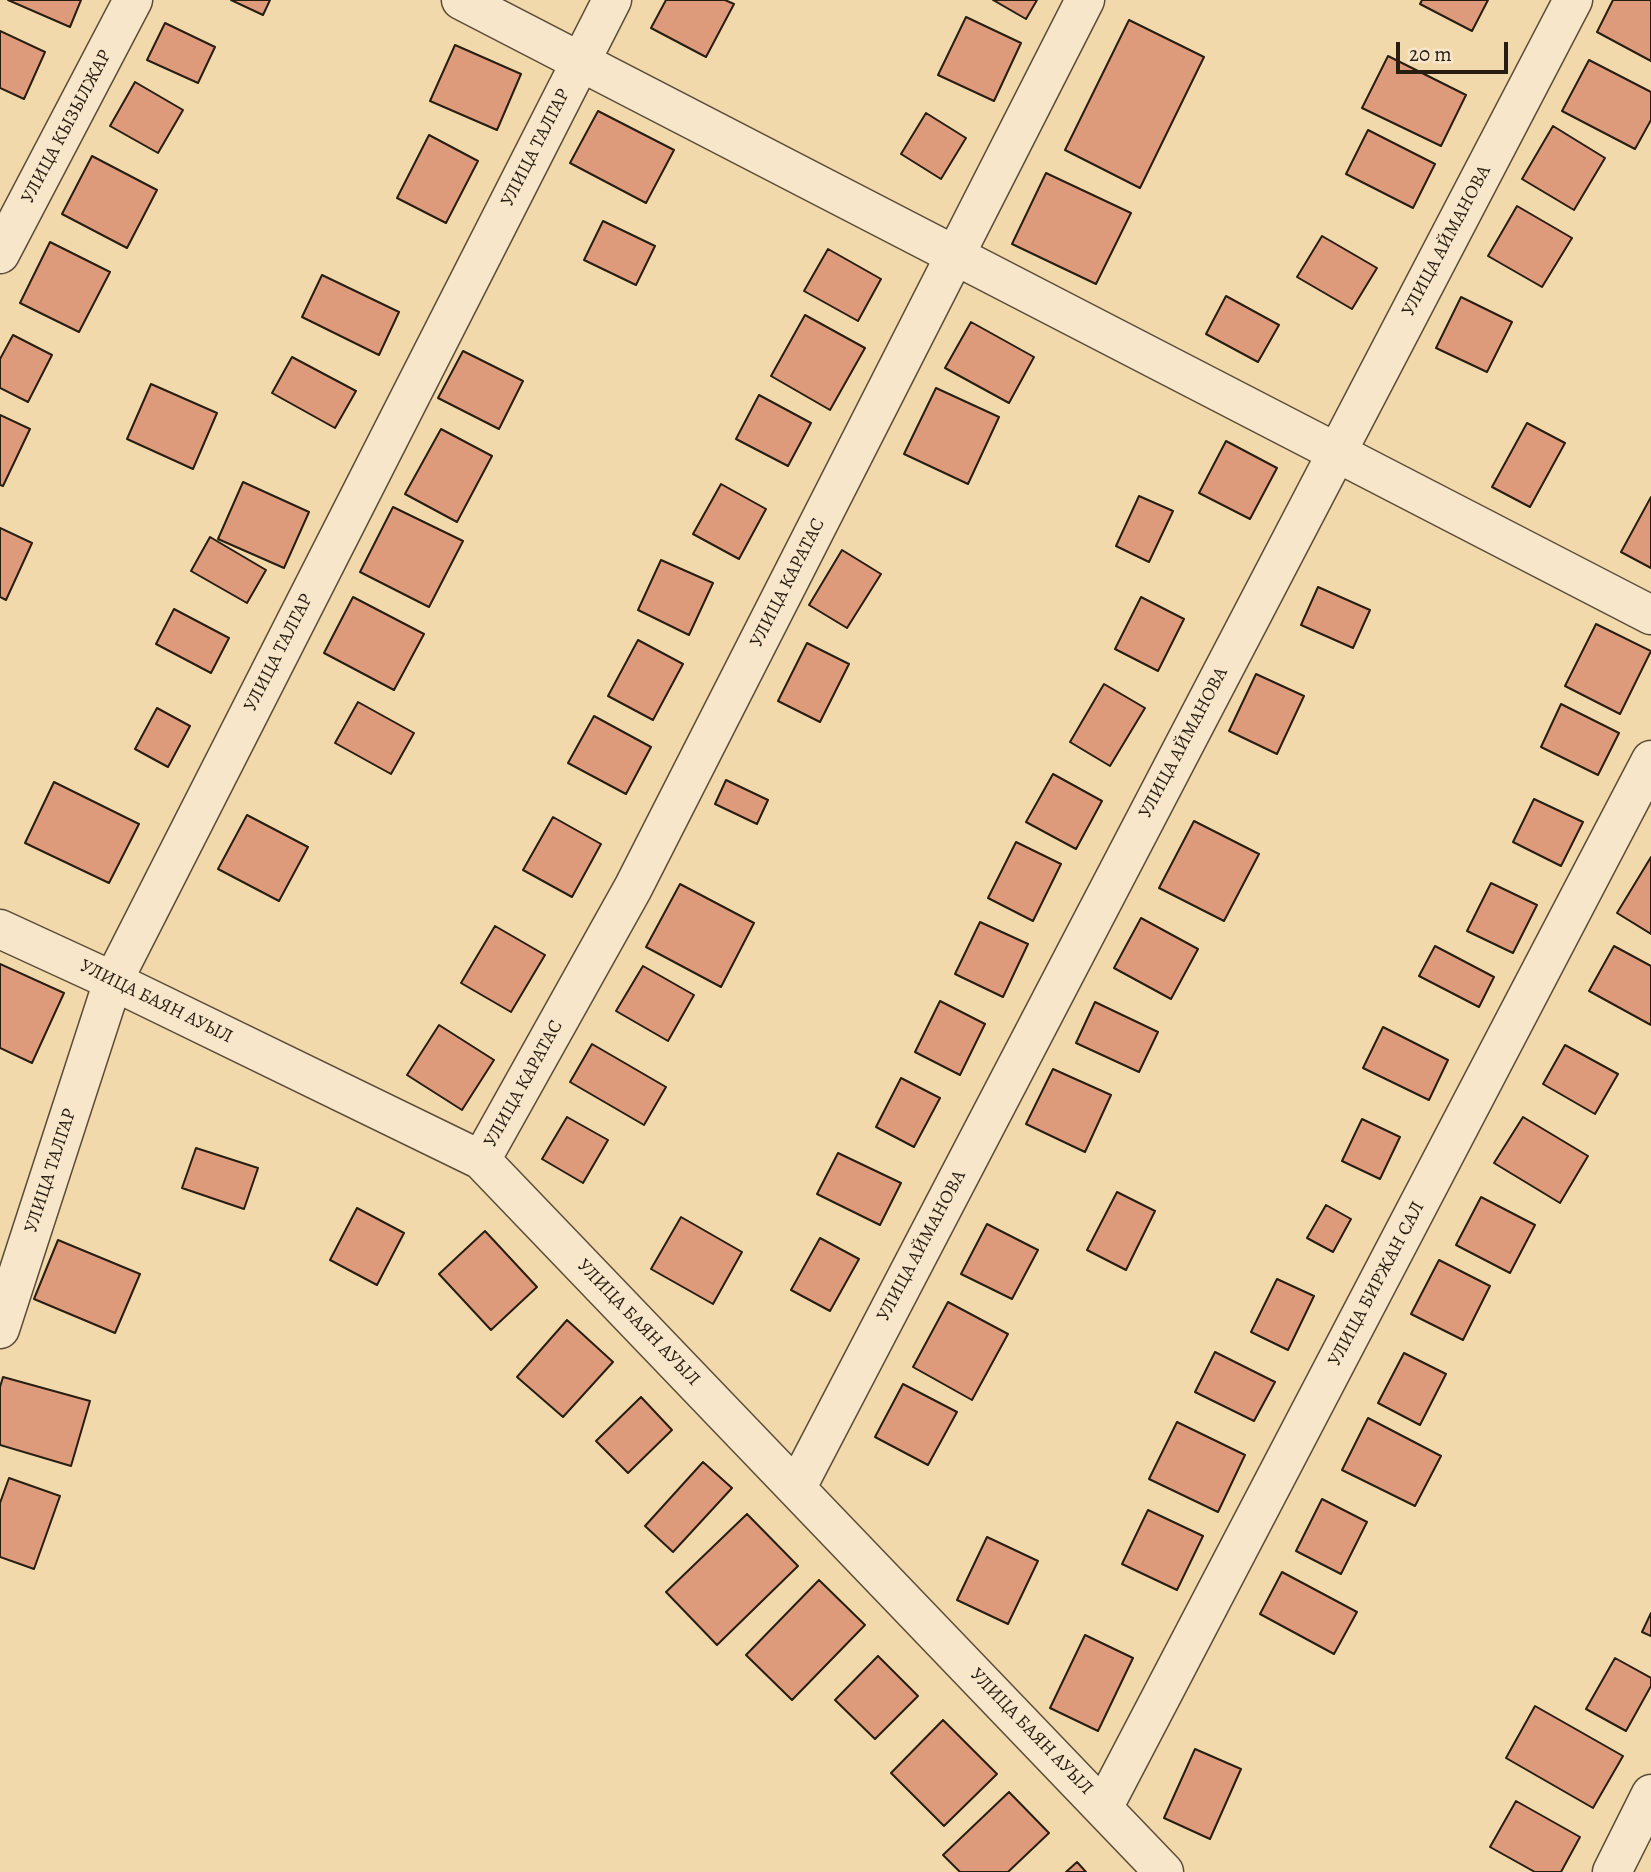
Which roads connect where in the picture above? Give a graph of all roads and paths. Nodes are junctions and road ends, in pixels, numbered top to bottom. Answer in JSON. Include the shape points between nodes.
{"nodes":[{"id":1,"x":133,"y":0,"type":"edge"},
{"id":2,"x":461,"y":0,"type":"edge"},
{"id":3,"x":612,"y":0,"type":"edge"},
{"id":4,"x":1085,"y":0,"type":"edge"},
{"id":5,"x":1573,"y":0,"type":"edge"},
{"id":6,"x":580,"y":62,"type":"junction"},
{"id":7,"x":0,"y":254,"type":"edge"},
{"id":8,"x":954,"y":256,"type":"junction"},
{"id":9,"x":1335,"y":453,"type":"junction"},
{"id":10,"x":1651,"y":615,"type":"edge"},
{"id":11,"x":1651,"y":760,"type":"edge"},
{"id":12,"x":0,"y":929,"type":"edge"},
{"id":13,"x":113,"y":981,"type":"junction"},
{"id":14,"x":481,"y":1160,"type":"junction"},
{"id":15,"x":0,"y":1329,"type":"edge"},
{"id":16,"x":797,"y":1487,"type":"junction"},
{"id":17,"x":1651,"y":1794,"type":"edge"},
{"id":18,"x":1103,"y":1808,"type":"junction"},
{"id":19,"x":1164,"y":1872,"type":"edge"},
{"id":20,"x":1612,"y":1872,"type":"edge"}],
"edges":[{"from":1,"to":7,"type":"street","name":"УЛИЦА КЫЗЫЛЖАР"},
{"from":2,"to":6,"type":"street"},
{"from":3,"to":6,"type":"street","name":"УЛИЦА ТАЛГАР"},
{"from":4,"to":8,"type":"street","name":"УЛИЦА КАРАТАС"},
{"from":5,"to":9,"type":"street","name":"УЛИЦА АЙМАНОВА"},
{"from":6,"to":8,"type":"street"},
{"from":6,"to":13,"type":"street","name":"УЛИЦА ТАЛГАР"},
{"from":8,"to":9,"type":"street"},
{"from":8,"to":14,"type":"street","name":"УЛИЦА КАРАТАС","via":[[633,888]]},
{"from":9,"to":10,"type":"street"},
{"from":9,"to":16,"type":"street","name":"УЛИЦА АЙМАНОВА"},
{"from":11,"to":18,"type":"street","name":"УЛИЦА БИРЖАН САЛ"},
{"from":12,"to":13,"type":"street","name":"УЛИЦА БАЯН АУЫЛ"},
{"from":13,"to":14,"type":"street","name":"УЛИЦА БАЯН АУЫЛ"},
{"from":13,"to":15,"type":"street","name":"УЛИЦА ТАЛГАР"},
{"from":14,"to":16,"type":"street","name":"УЛИЦА БАЯН АУЫЛ"},
{"from":16,"to":18,"type":"street","name":"УЛИЦА БАЯН АУЫЛ"},
{"from":17,"to":20,"type":"street"},
{"from":18,"to":19,"type":"street","name":"УЛИЦА БАЯН АУЫЛ"}]}
